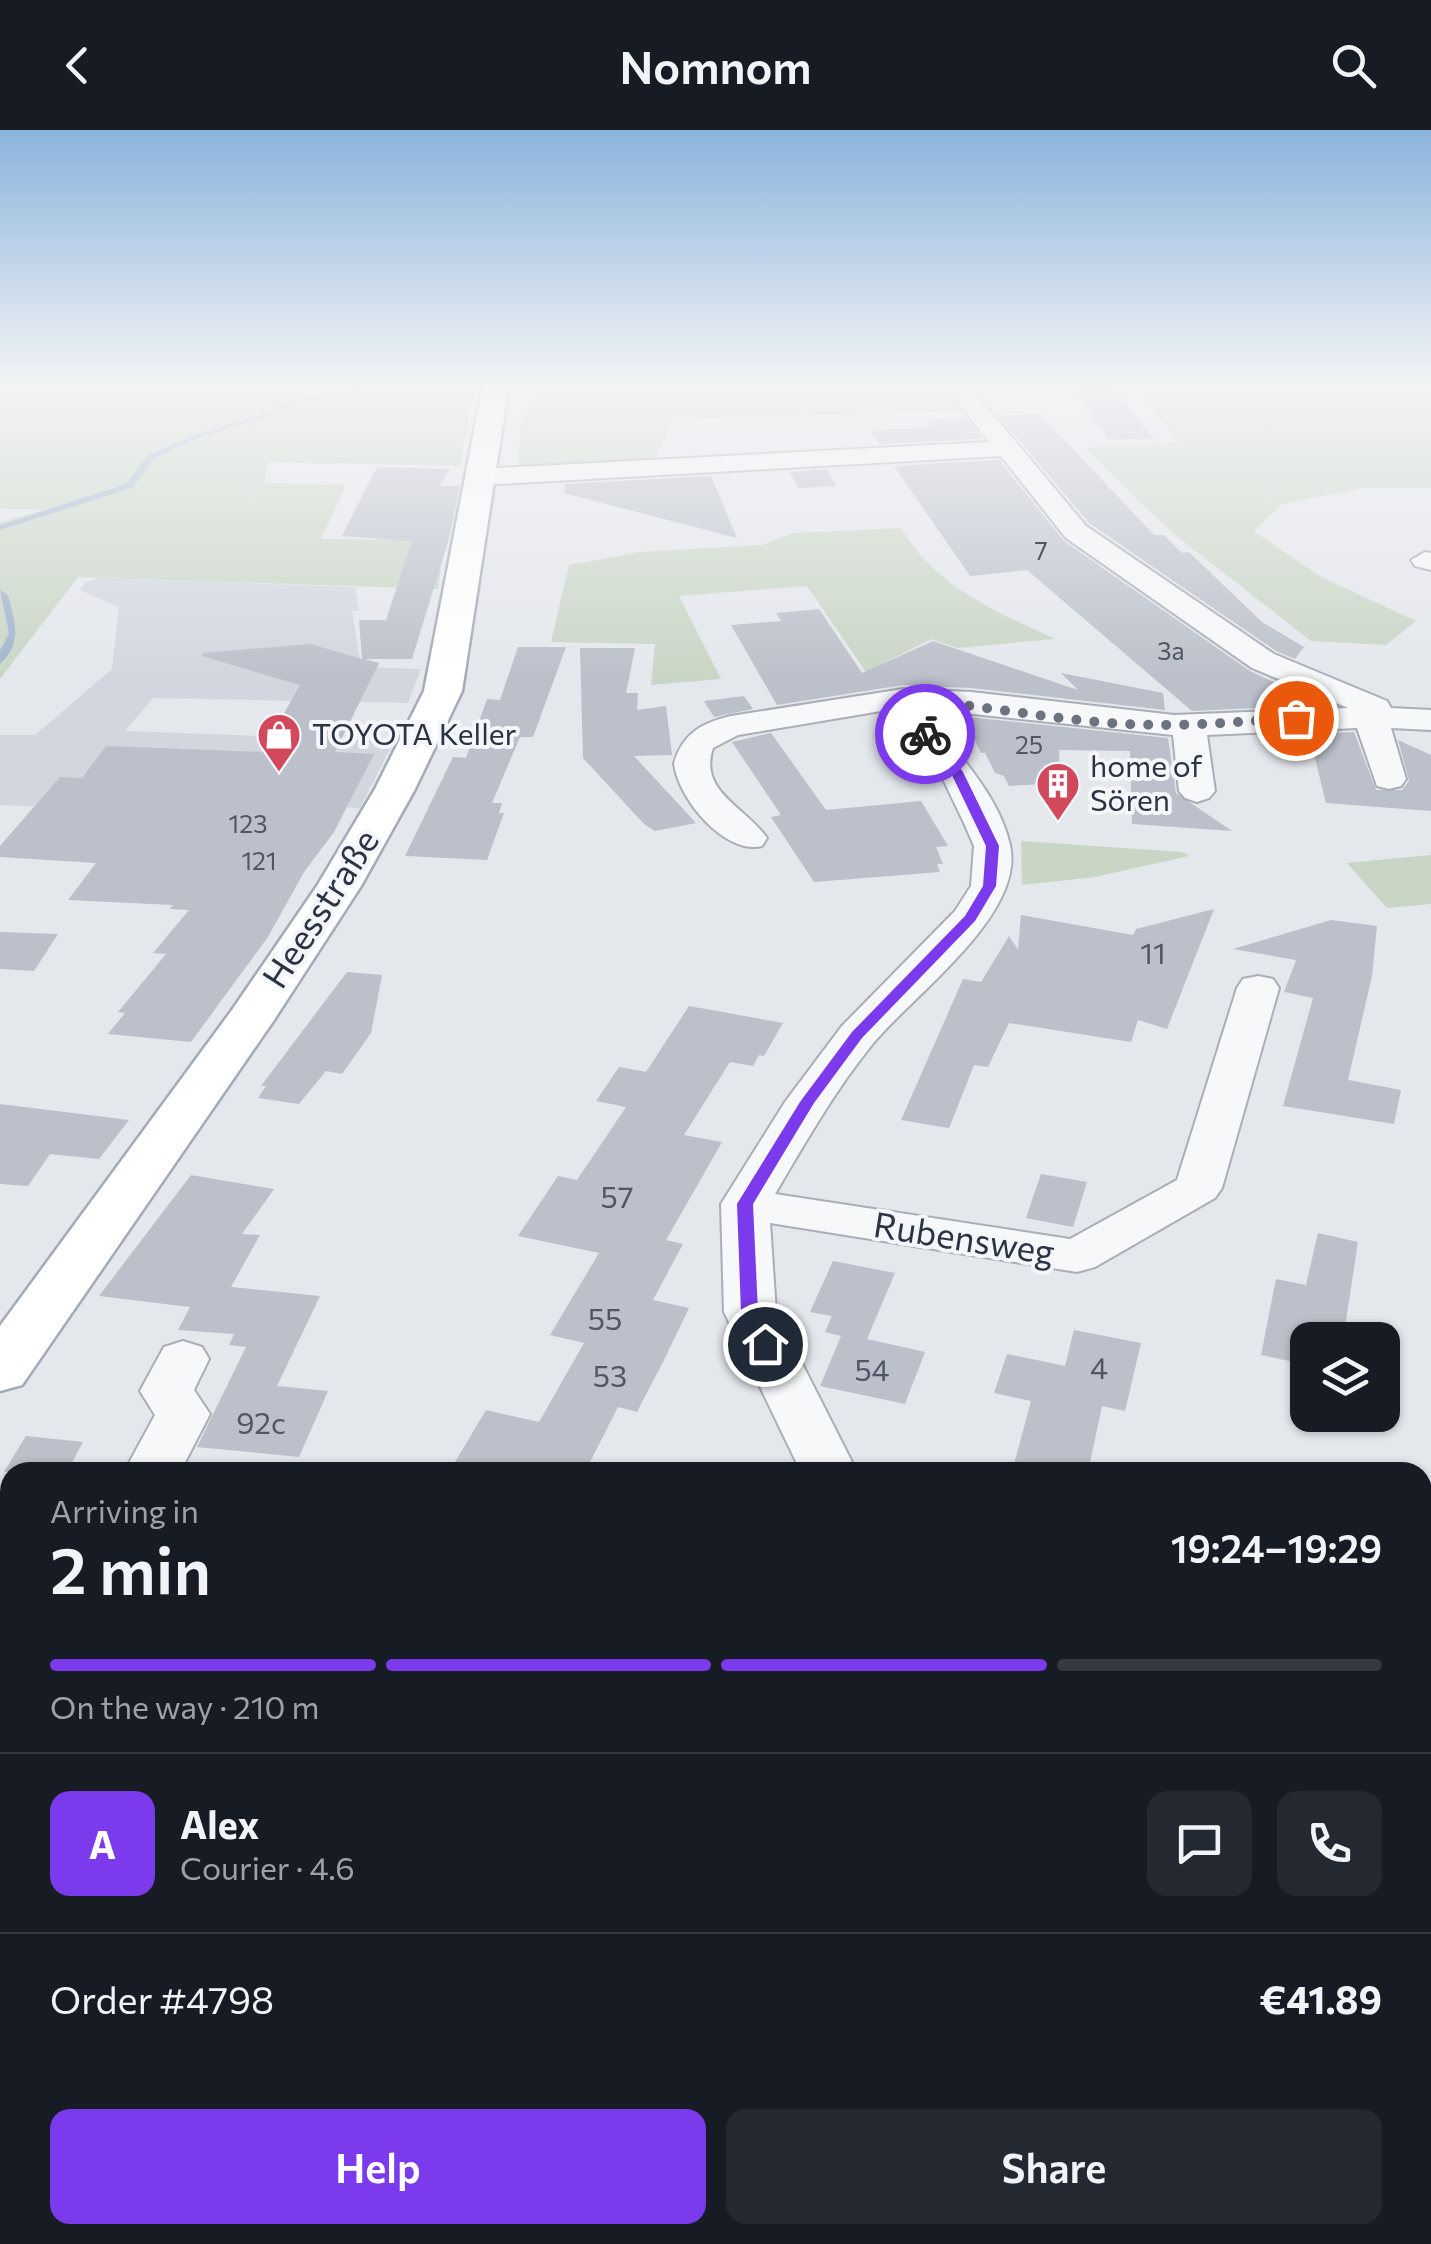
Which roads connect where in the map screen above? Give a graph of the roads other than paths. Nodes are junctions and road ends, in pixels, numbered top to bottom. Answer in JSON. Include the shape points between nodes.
{"nodes":[{"id":1,"x":479,"y":483,"type":"edge"},
{"id":2,"x":1035,"y":483,"type":"edge"},
{"id":3,"x":903,"y":699,"type":"junction"},
{"id":4,"x":1383,"y":717,"type":"junction"},
{"id":5,"x":1431,"y":720,"type":"edge"},
{"id":6,"x":1189,"y":725,"type":"junction"},
{"id":7,"x":1389,"y":779,"type":"dead end"},
{"id":8,"x":1197,"y":791,"type":"dead end"},
{"id":9,"x":750,"y":838,"type":"dead end"},
{"id":10,"x":1258,"y":988,"type":"dead end"},
{"id":11,"x":745,"y":1204,"type":"junction"},
{"id":12,"x":183,"y":1359,"type":"dead end"},
{"id":13,"x":0,"y":1370,"type":"edge"},
{"id":14,"x":157,"y":1462,"type":"edge"},
{"id":15,"x":823,"y":1462,"type":"edge"}],
"edges":[{"from":1,"to":13,"type":"main road","name":"Heesstraße","via":[[442,692],[376,828]]},
{"from":2,"to":4,"type":"street","via":[[1076,532],[1194,617],[1263,662]]},
{"from":3,"to":6,"type":"street","via":[[1122,724]]},
{"from":3,"to":9,"type":"street","via":[[708,734],[693,756],[692,783]]},
{"from":3,"to":11,"type":"street","via":[[957,772],[982,823],[992,846],[990,886],[970,918],[857,1035]]},
{"from":4,"to":5,"type":"street"},
{"from":4,"to":6,"type":"street"},
{"from":4,"to":7,"type":"street"},
{"from":6,"to":8,"type":"street"},
{"from":10,"to":11,"type":"street","name":"Rubensweg","via":[[1198,1188],[1077,1256]]},
{"from":11,"to":15,"type":"street","via":[[750,1312]]},
{"from":12,"to":14,"type":"street","via":[[167,1391],[183,1414]]}]}
